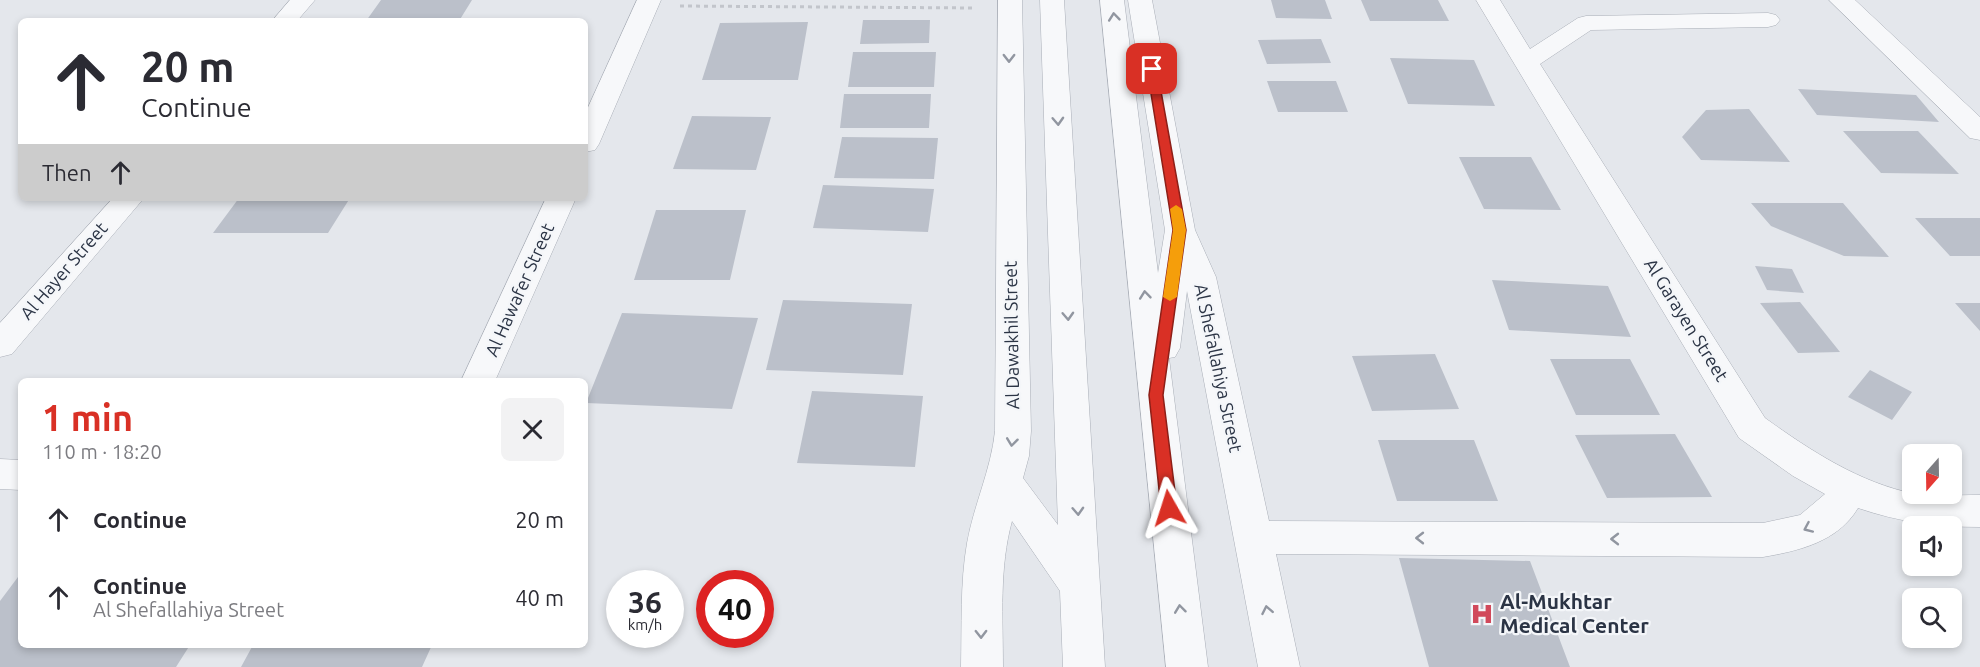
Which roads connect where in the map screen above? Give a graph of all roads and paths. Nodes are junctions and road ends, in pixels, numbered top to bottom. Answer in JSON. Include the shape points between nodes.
{"nodes":[{"id":1,"x":303,"y":0,"type":"edge"},
{"id":2,"x":1052,"y":0,"type":"edge"},
{"id":3,"x":1112,"y":0,"type":"edge"},
{"id":4,"x":1140,"y":0,"type":"edge"},
{"id":5,"x":1488,"y":0,"type":"edge"},
{"id":6,"x":1841,"y":0,"type":"edge"},
{"id":7,"x":648,"y":3,"type":"edge"},
{"id":8,"x":1009,"y":4,"type":"edge"},
{"id":9,"x":287,"y":18,"type":"edge"},
{"id":10,"x":1768,"y":20,"type":"dead end"},
{"id":11,"x":1527,"y":62,"type":"junction"},
{"id":12,"x":1977,"y":126,"type":"edge"},
{"id":13,"x":588,"y":137,"type":"edge"},
{"id":14,"x":126,"y":201,"type":"edge"},
{"id":15,"x":560,"y":201,"type":"edge"},
{"id":16,"x":1180,"y":230,"type":"junction"},
{"id":17,"x":0,"y":345,"type":"edge"},
{"id":18,"x":479,"y":378,"type":"edge"},
{"id":19,"x":1156,"y":395,"type":"junction"},
{"id":20,"x":0,"y":474,"type":"edge"},
{"id":21,"x":18,"y":475,"type":"edge"},
{"id":22,"x":1005,"y":482,"type":"junction"},
{"id":23,"x":1848,"y":489,"type":"junction"},
{"id":24,"x":1980,"y":511,"type":"edge"},
{"id":25,"x":1253,"y":537,"type":"junction"},
{"id":26,"x":1082,"y":589,"type":"junction"},
{"id":27,"x":982,"y":667,"type":"edge"},
{"id":28,"x":1084,"y":667,"type":"edge"},
{"id":29,"x":1187,"y":667,"type":"edge"},
{"id":30,"x":1279,"y":667,"type":"edge"}],
"edges":[{"from":1,"to":9,"type":"street"},
{"from":2,"to":26,"type":"street","one_way":true},
{"from":19,"to":3,"type":"street","one_way":true},
{"from":4,"to":16,"type":"street","name":"Al Shefallahiya Street"},
{"from":5,"to":11,"type":"street","name":"Al Garayen Street"},
{"from":6,"to":12,"type":"street"},
{"from":7,"to":8,"type":"path"},
{"from":7,"to":13,"type":"street"},
{"from":8,"to":22,"type":"street","name":"Al Dawakhil Street","one_way":true,"via":[[1014,406]]},
{"from":10,"to":11,"type":"street","via":[[1586,23]]},
{"from":11,"to":23,"type":"street","name":"Al Garayen Street","via":[[1752,428],[1793,458]]},
{"from":14,"to":17,"type":"street","name":"Al Hayer Street"},
{"from":15,"to":18,"type":"street","name":"Al Hawafer Street"},
{"from":16,"to":19,"type":"street"},
{"from":16,"to":25,"type":"street","name":"Al Shefallahiya Street","via":[[1200,277]]},
{"from":29,"to":19,"type":"street","one_way":true},
{"from":20,"to":21,"type":"street"},
{"from":22,"to":26,"type":"street"},
{"from":22,"to":27,"type":"street","name":"Al Dawakhil Street","one_way":true,"via":[[990,530],[983,573]]},
{"from":23,"to":24,"type":"street","name":"Al Garayen Street","via":[[1906,507]]},
{"from":23,"to":25,"type":"street","one_way":true,"via":[[1841,505],[1810,529],[1763,540]]},
{"from":30,"to":25,"type":"street","name":"Al Shefallahiya Street","one_way":true},
{"from":26,"to":28,"type":"street"}]}
